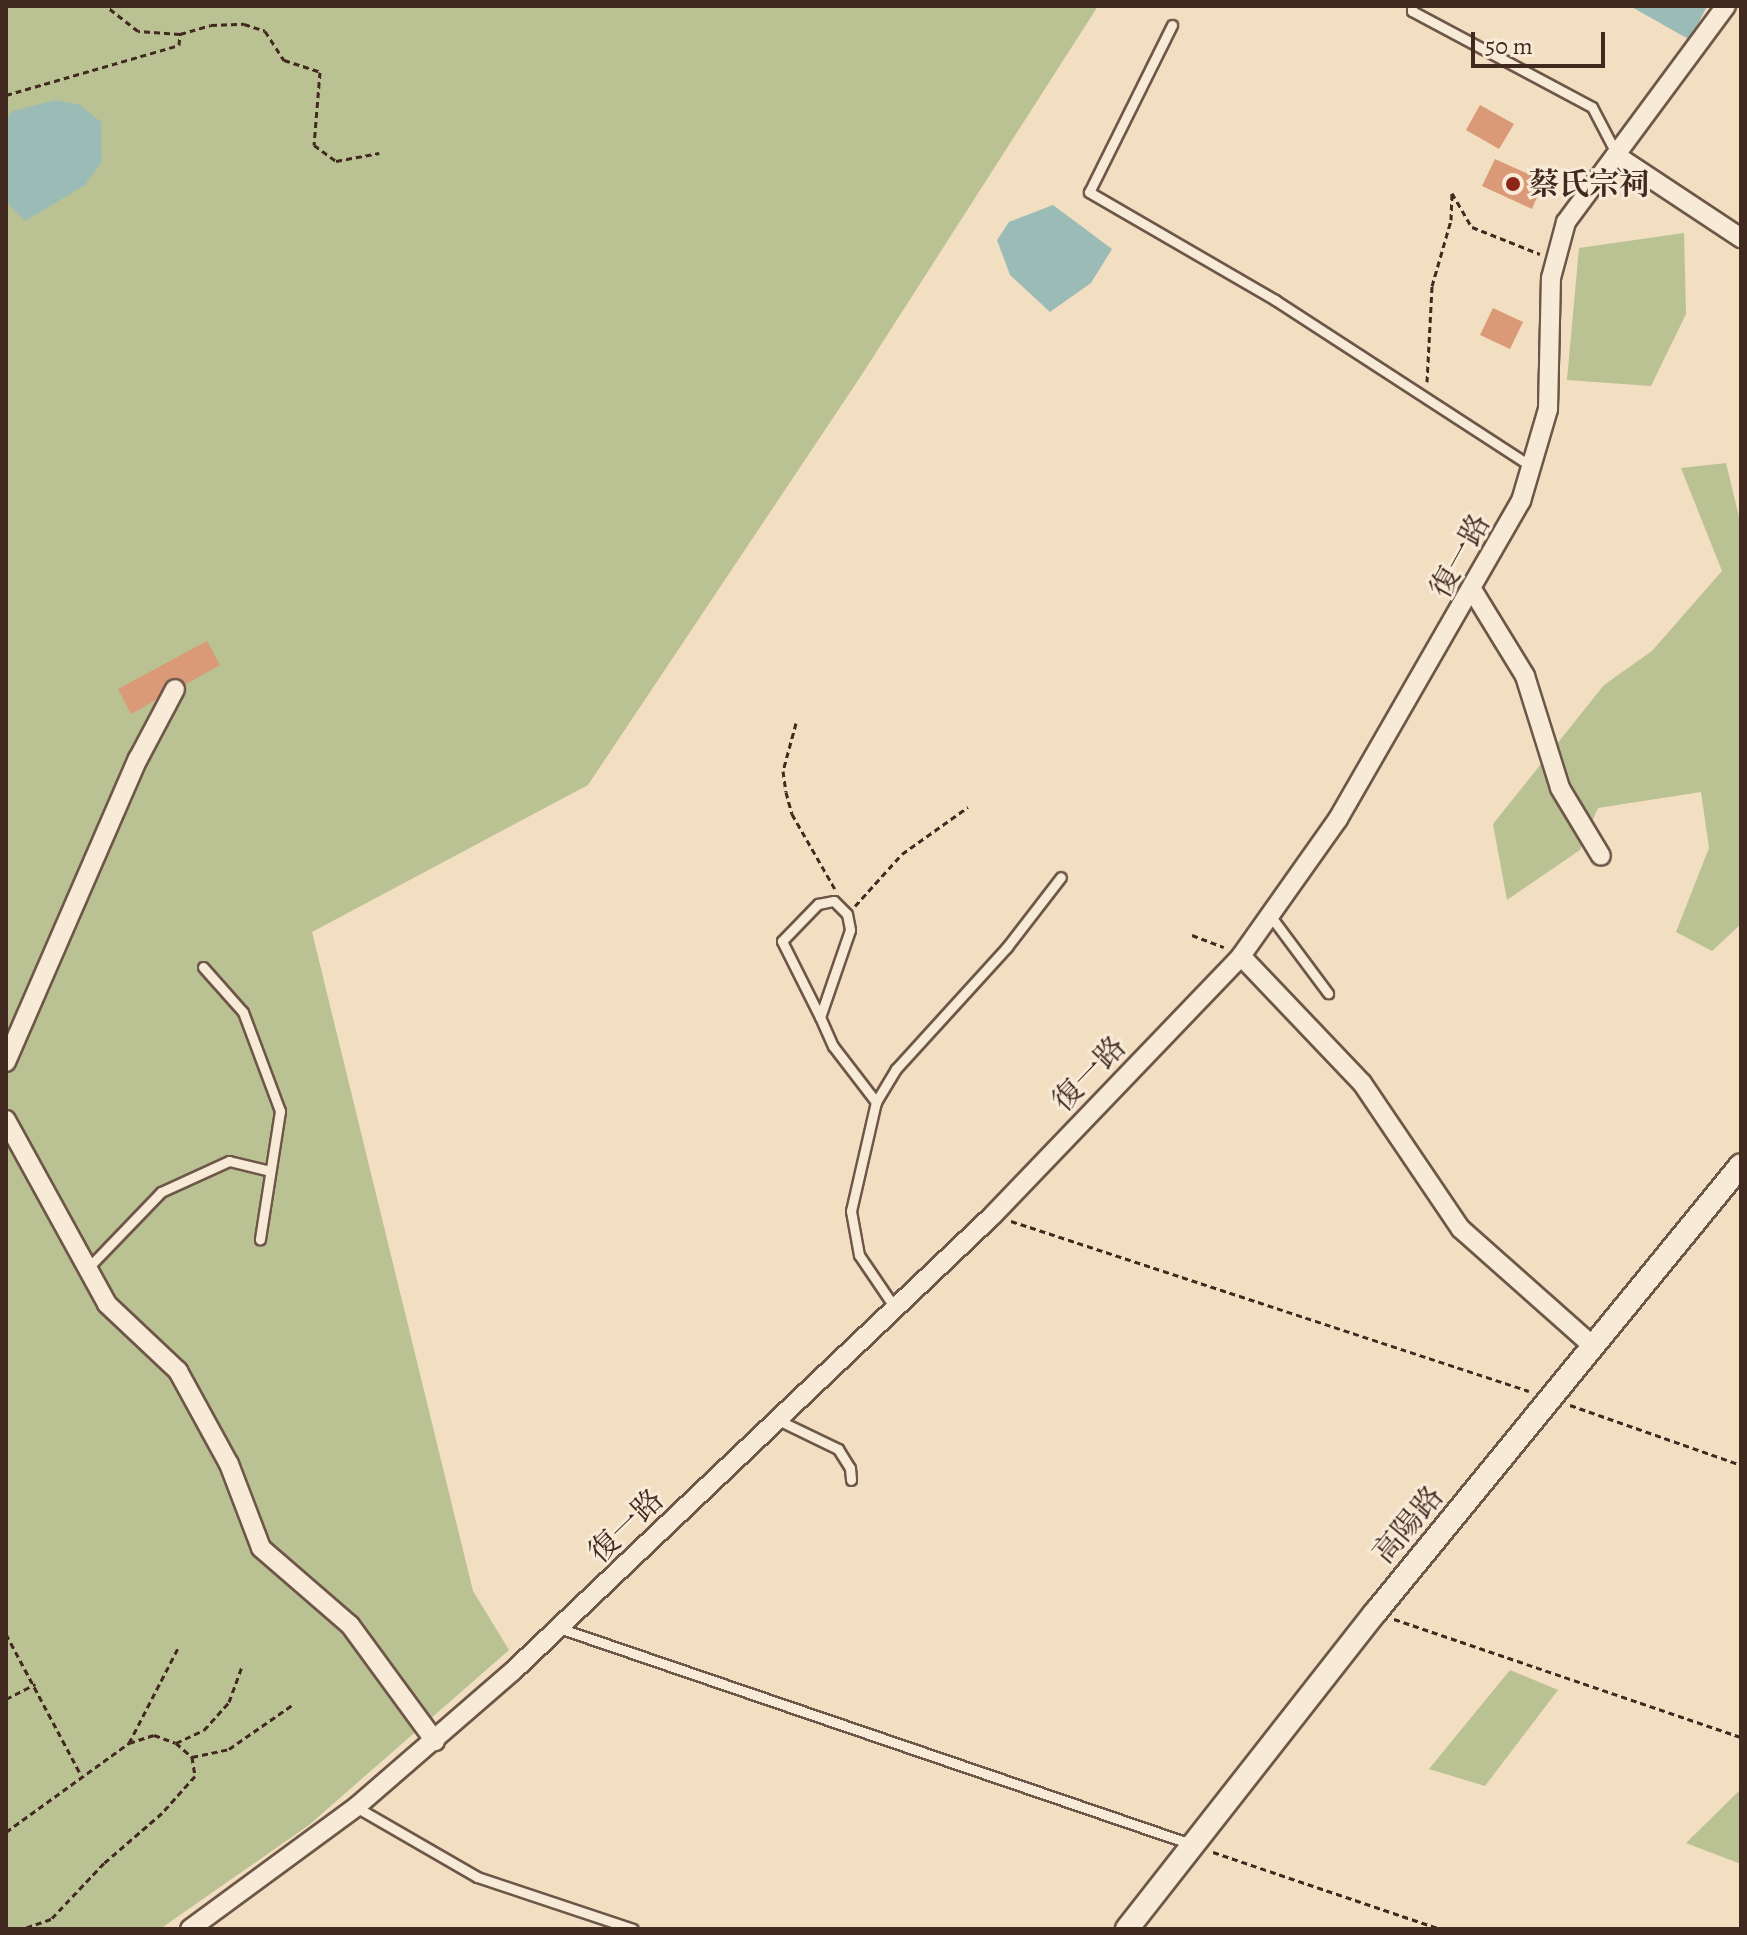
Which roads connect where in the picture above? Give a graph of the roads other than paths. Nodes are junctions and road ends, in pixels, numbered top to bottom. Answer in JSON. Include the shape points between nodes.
{"nodes":[{"id":1,"x":1402,"y":6,"type":"edge"},
{"id":2,"x":1726,"y":6,"type":"edge"},
{"id":3,"x":1412,"y":8,"type":"edge"},
{"id":4,"x":1172,"y":25,"type":"dead end"},
{"id":5,"x":1617,"y":156,"type":"junction"},
{"id":6,"x":1741,"y":238,"type":"edge"},
{"id":7,"x":1534,"y":468,"type":"junction"},
{"id":8,"x":1473,"y":591,"type":"junction"},
{"id":9,"x":175,"y":689,"type":"dead end"},
{"id":10,"x":1601,"y":856,"type":"dead end"},
{"id":11,"x":1061,"y":877,"type":"dead end"},
{"id":12,"x":1272,"y":918,"type":"junction"},
{"id":13,"x":1241,"y":956,"type":"junction"},
{"id":14,"x":203,"y":967,"type":"dead end"},
{"id":15,"x":1328,"y":993,"type":"dead end"},
{"id":16,"x":820,"y":1017,"type":"junction"},
{"id":17,"x":6,"y":1062,"type":"edge"},
{"id":18,"x":876,"y":1102,"type":"junction"},
{"id":19,"x":6,"y":1120,"type":"edge"},
{"id":20,"x":1741,"y":1165,"type":"edge"},
{"id":21,"x":270,"y":1171,"type":"junction"},
{"id":22,"x":260,"y":1239,"type":"dead end"},
{"id":23,"x":87,"y":1269,"type":"junction"},
{"id":24,"x":895,"y":1308,"type":"junction"},
{"id":25,"x":1593,"y":1346,"type":"junction"},
{"id":26,"x":778,"y":1420,"type":"junction"},
{"id":27,"x":851,"y":1480,"type":"dead end"},
{"id":28,"x":559,"y":1628,"type":"junction"},
{"id":29,"x":435,"y":1741,"type":"junction"},
{"id":30,"x":356,"y":1807,"type":"junction"},
{"id":31,"x":1194,"y":1845,"type":"junction"},
{"id":32,"x":190,"y":1929,"type":"edge"},
{"id":33,"x":633,"y":1929,"type":"edge"},
{"id":34,"x":1127,"y":1929,"type":"edge"}],
"edges":[{"from":1,"to":3,"type":"lane"},
{"from":2,"to":5,"type":"street","name":"復一路"},
{"from":3,"to":5,"type":"lane","via":[[1592,107]]},
{"from":4,"to":7,"type":"lane","via":[[1089,192],[1275,300]]},
{"from":5,"to":6,"type":"street"},
{"from":5,"to":7,"type":"street","name":"復一路","via":[[1571,215],[1555,258],[1548,409]]},
{"from":7,"to":8,"type":"street","name":"復一路"},
{"from":8,"to":10,"type":"street","via":[[1525,676],[1556,777]]},
{"from":8,"to":12,"type":"street","name":"復一路","via":[[1338,819]]},
{"from":9,"to":17,"type":"street","via":[[138,759]]},
{"from":11,"to":18,"type":"lane","via":[[1007,947],[896,1069]]},
{"from":12,"to":13,"type":"street","name":"復一路"},
{"from":12,"to":15,"type":"lane"},
{"from":13,"to":24,"type":"street","name":"復一路","via":[[993,1215]]},
{"from":13,"to":25,"type":"street","via":[[1362,1083],[1461,1229]]},
{"from":14,"to":21,"type":"lane","via":[[243,1012],[280,1111]]},
{"from":16,"to":16,"type":"lane","via":[[848,944],[842,904],[818,904],[782,941]]},
{"from":16,"to":18,"type":"lane","via":[[833,1046]]},
{"from":18,"to":24,"type":"lane","via":[[851,1211],[859,1255]]},
{"from":19,"to":23,"type":"street"},
{"from":20,"to":25,"type":"street","name":"高陽路"},
{"from":21,"to":22,"type":"lane"},
{"from":21,"to":23,"type":"lane","via":[[229,1161],[161,1192]]},
{"from":23,"to":29,"type":"street","via":[[107,1304],[178,1371],[229,1464],[261,1548],[350,1625]]},
{"from":24,"to":26,"type":"street","name":"復一路"},
{"from":25,"to":31,"type":"street","name":"高陽路"},
{"from":26,"to":27,"type":"lane","via":[[838,1449]]},
{"from":26,"to":28,"type":"street","name":"復一路"},
{"from":28,"to":29,"type":"street","name":"復一路"},
{"from":28,"to":31,"type":"lane"},
{"from":29,"to":30,"type":"street","name":"復一路"},
{"from":30,"to":32,"type":"street","name":"復一路"},
{"from":30,"to":33,"type":"lane","via":[[477,1877]]},
{"from":31,"to":34,"type":"street","name":"高陽路"}]}
